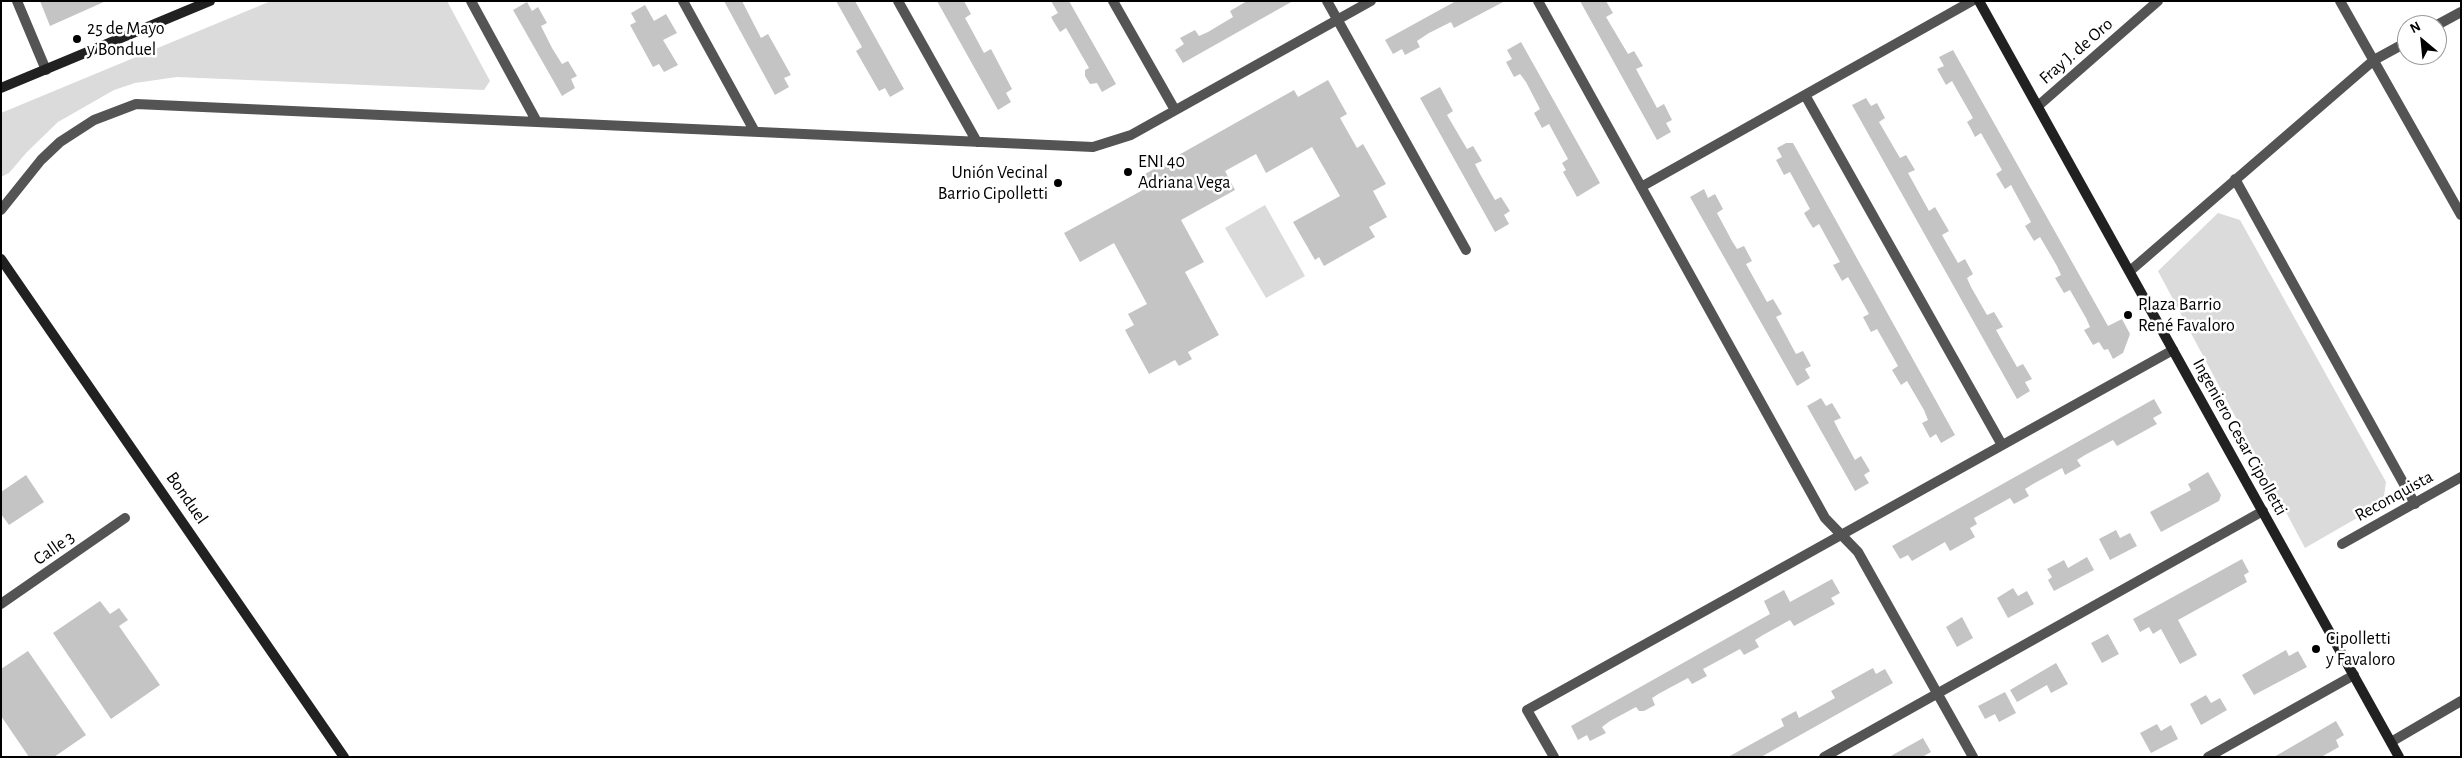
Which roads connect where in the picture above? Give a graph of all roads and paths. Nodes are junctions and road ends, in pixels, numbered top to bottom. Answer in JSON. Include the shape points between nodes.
{"nodes":[{"id":1,"x":17,"y":1,"type":"edge"},
{"id":2,"x":210,"y":1,"type":"edge"},
{"id":3,"x":471,"y":1,"type":"edge"},
{"id":4,"x":683,"y":1,"type":"edge"},
{"id":5,"x":898,"y":1,"type":"edge"},
{"id":6,"x":1113,"y":1,"type":"edge"},
{"id":7,"x":1327,"y":1,"type":"edge"},
{"id":8,"x":1371,"y":1,"type":"edge"},
{"id":9,"x":1538,"y":1,"type":"edge"},
{"id":10,"x":1972,"y":1,"type":"edge"},
{"id":11,"x":1980,"y":1,"type":"edge"},
{"id":12,"x":2158,"y":1,"type":"edge"},
{"id":13,"x":2340,"y":1,"type":"edge"},
{"id":14,"x":2461,"y":12,"type":"edge"},
{"id":15,"x":1337,"y":20,"type":"junction"},
{"id":16,"x":2447,"y":20,"type":"edge"},
{"id":17,"x":2397,"y":47,"type":"edge"},
{"id":18,"x":2374,"y":60,"type":"junction"},
{"id":19,"x":46,"y":70,"type":"junction"},
{"id":20,"x":1,"y":88,"type":"edge"},
{"id":21,"x":1805,"y":95,"type":"junction"},
{"id":22,"x":2038,"y":106,"type":"junction"},
{"id":23,"x":1175,"y":110,"type":"junction"},
{"id":24,"x":537,"y":122,"type":"junction"},
{"id":25,"x":755,"y":132,"type":"junction"},
{"id":26,"x":977,"y":142,"type":"junction"},
{"id":27,"x":2235,"y":179,"type":"junction"},
{"id":28,"x":1641,"y":187,"type":"junction"},
{"id":29,"x":1,"y":210,"type":"edge"},
{"id":30,"x":2461,"y":215,"type":"edge"},
{"id":31,"x":1466,"y":250,"type":"dead end"},
{"id":32,"x":1,"y":259,"type":"edge"},
{"id":33,"x":2130,"y":271,"type":"junction"},
{"id":34,"x":2173,"y":350,"type":"junction"},
{"id":35,"x":2002,"y":445,"type":"junction"},
{"id":36,"x":2461,"y":477,"type":"edge"},
{"id":37,"x":2415,"y":504,"type":"junction"},
{"id":38,"x":2263,"y":511,"type":"junction"},
{"id":39,"x":125,"y":518,"type":"dead end"},
{"id":40,"x":1841,"y":535,"type":"junction"},
{"id":41,"x":2342,"y":544,"type":"dead end"},
{"id":42,"x":1,"y":604,"type":"edge"},
{"id":43,"x":2354,"y":675,"type":"junction"},
{"id":44,"x":1937,"y":694,"type":"junction"},
{"id":45,"x":2461,"y":701,"type":"edge"},
{"id":46,"x":2391,"y":742,"type":"junction"},
{"id":47,"x":344,"y":757,"type":"edge"},
{"id":48,"x":1554,"y":757,"type":"edge"},
{"id":49,"x":1824,"y":757,"type":"edge"},
{"id":50,"x":1973,"y":757,"type":"edge"},
{"id":51,"x":2208,"y":757,"type":"edge"},
{"id":52,"x":2399,"y":757,"type":"edge"}],
"edges":[{"from":1,"to":19,"type":"street"},
{"from":2,"to":19,"type":"street"},
{"from":3,"to":24,"type":"street"},
{"from":4,"to":25,"type":"street"},
{"from":5,"to":26,"type":"street"},
{"from":6,"to":23,"type":"street"},
{"from":7,"to":15,"type":"street"},
{"from":8,"to":15,"type":"street"},
{"from":9,"to":28,"type":"street"},
{"from":10,"to":21,"type":"street"},
{"from":11,"to":22,"type":"street","name":"Ingeniero Cesar Cipolletti"},
{"from":12,"to":22,"type":"street","name":"Fray J. de Oro"},
{"from":13,"to":18,"type":"street"},
{"from":14,"to":16,"type":"street"},
{"from":15,"to":23,"type":"street"},
{"from":15,"to":31,"type":"street"},
{"from":17,"to":18,"type":"street"},
{"from":18,"to":27,"type":"street"},
{"from":18,"to":30,"type":"street"},
{"from":19,"to":20,"type":"street"},
{"from":21,"to":28,"type":"street"},
{"from":21,"to":35,"type":"street"},
{"from":22,"to":33,"type":"street","name":"Ingeniero Cesar Cipolletti"},
{"from":23,"to":26,"type":"street","via":[[1122,139],[1096,147]]},
{"from":24,"to":25,"type":"street"},
{"from":24,"to":29,"type":"street","via":[[136,104],[94,120],[66,138],[41,160]]},
{"from":25,"to":26,"type":"street"},
{"from":27,"to":33,"type":"street"},
{"from":27,"to":37,"type":"street"},
{"from":28,"to":40,"type":"street","via":[[1825,518]]},
{"from":32,"to":47,"type":"street","name":"Bonduel"},
{"from":33,"to":34,"type":"street","name":"Ingeniero Cesar Cipolletti"},
{"from":34,"to":35,"type":"street"},
{"from":34,"to":38,"type":"street","name":"Ingeniero Cesar Cipolletti"},
{"from":35,"to":40,"type":"street"},
{"from":36,"to":37,"type":"street","name":"Reconquista"},
{"from":37,"to":41,"type":"street","name":"Reconquista"},
{"from":38,"to":43,"type":"street","name":"Ingeniero Cesar Cipolletti"},
{"from":38,"to":44,"type":"street"},
{"from":39,"to":42,"type":"street","name":"Calle 3"},
{"from":40,"to":44,"type":"street","via":[[1858,552]]},
{"from":40,"to":48,"type":"street","via":[[1527,710]]},
{"from":43,"to":46,"type":"street","name":"Ingeniero Cesar Cipolletti"},
{"from":43,"to":51,"type":"street"},
{"from":44,"to":49,"type":"street"},
{"from":44,"to":50,"type":"street"},
{"from":45,"to":46,"type":"street"},
{"from":46,"to":52,"type":"street","name":"Ingeniero Cesar Cipolletti"}]}
